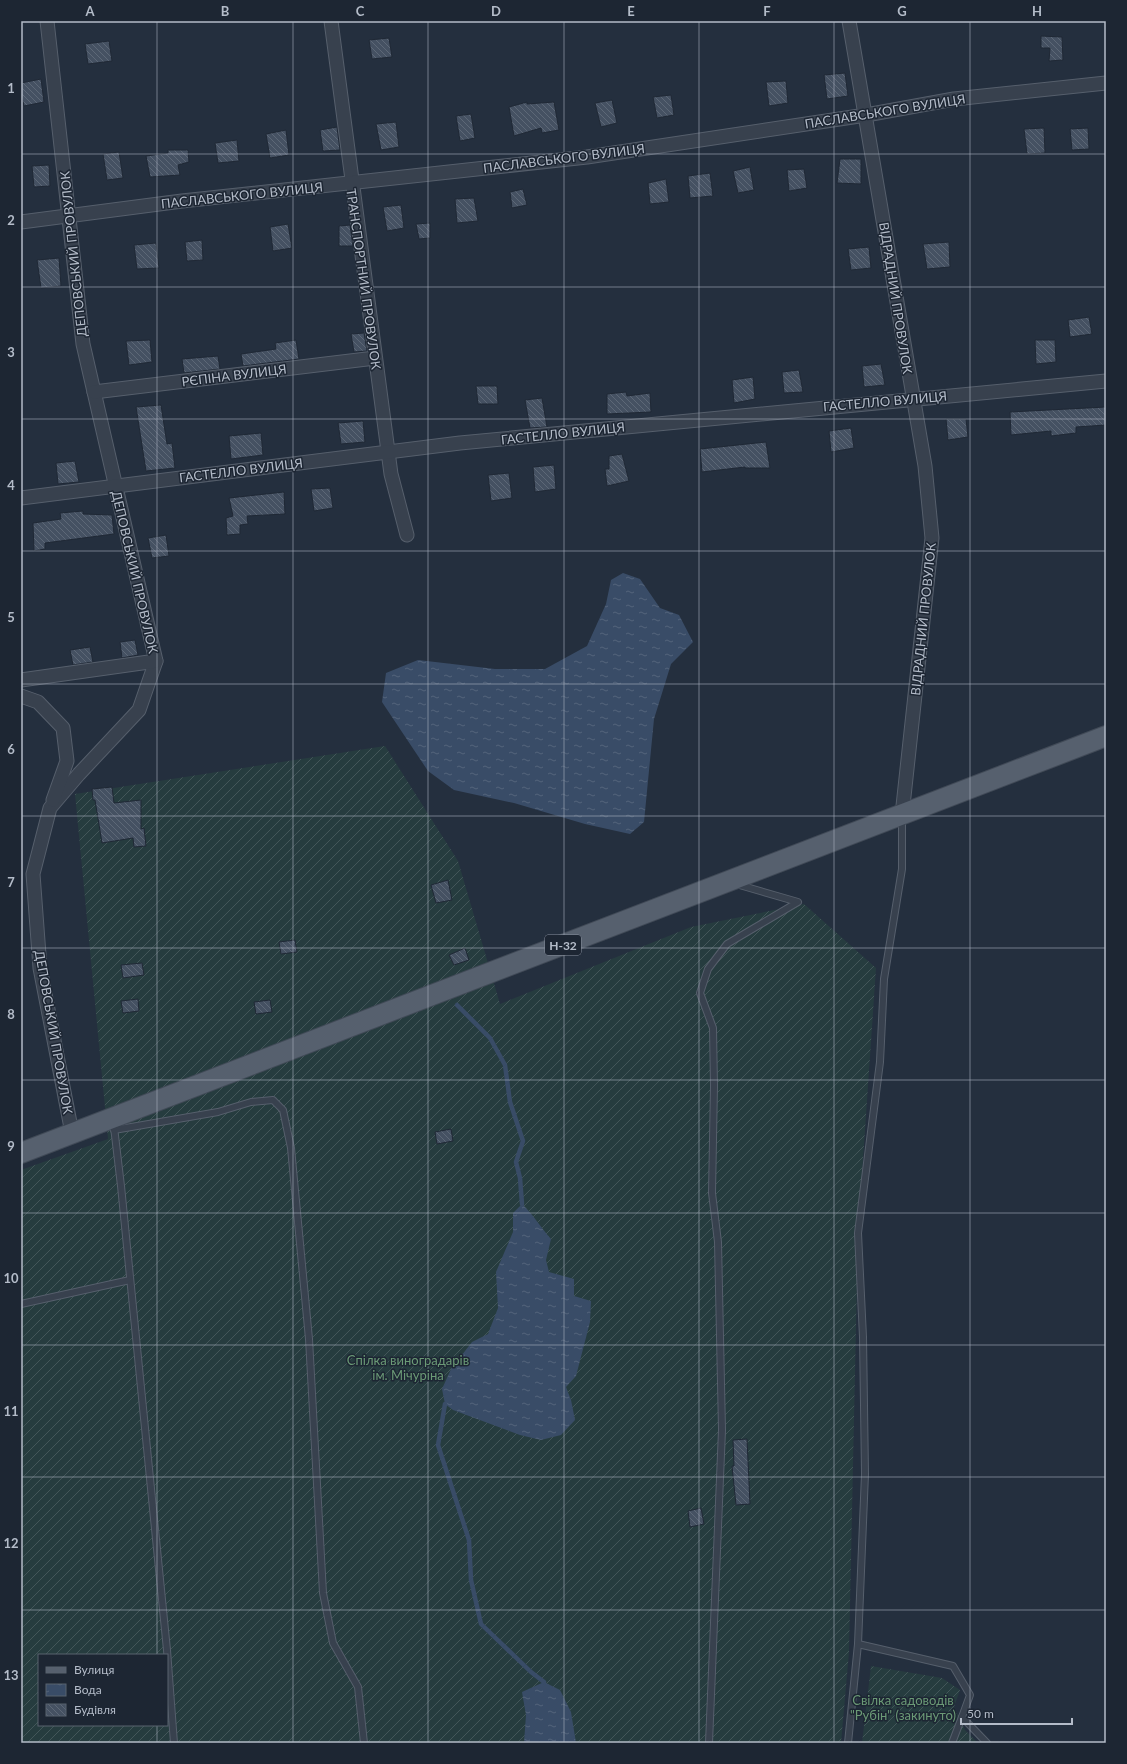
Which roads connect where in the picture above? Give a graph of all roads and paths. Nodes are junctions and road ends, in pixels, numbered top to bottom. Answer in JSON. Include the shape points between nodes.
{"nodes":[{"id":1,"x":47,"y":21,"type":"edge"},
{"id":2,"x":331,"y":21,"type":"edge"},
{"id":3,"x":849,"y":21,"type":"edge"},
{"id":4,"x":1106,"y":84,"type":"edge"},
{"id":5,"x":866,"y":115,"type":"junction"},
{"id":6,"x":352,"y":183,"type":"junction"},
{"id":7,"x":70,"y":216,"type":"junction"},
{"id":8,"x":21,"y":222,"type":"edge"},
{"id":9,"x":375,"y":358,"type":"junction"},
{"id":10,"x":1106,"y":381,"type":"edge"},
{"id":11,"x":94,"y":392,"type":"junction"},
{"id":12,"x":913,"y":398,"type":"junction"},
{"id":13,"x":388,"y":452,"type":"junction"},
{"id":14,"x":115,"y":486,"type":"junction"},
{"id":15,"x":21,"y":498,"type":"edge"},
{"id":16,"x":407,"y":535,"type":"dead end"},
{"id":17,"x":156,"y":661,"type":"junction"},
{"id":18,"x":21,"y":680,"type":"edge"},
{"id":19,"x":21,"y":696,"type":"edge"},
{"id":20,"x":1106,"y":736,"type":"edge"},
{"id":21,"x":50,"y":808,"type":"junction"},
{"id":22,"x":902,"y":815,"type":"junction"},
{"id":23,"x":27,"y":880,"type":"edge"},
{"id":24,"x":728,"y":882,"type":"junction"},
{"id":25,"x":113,"y":1124,"type":"junction"},
{"id":26,"x":72,"y":1133,"type":"junction"},
{"id":27,"x":21,"y":1153,"type":"edge"},
{"id":28,"x":130,"y":1280,"type":"junction"},
{"id":29,"x":21,"y":1304,"type":"edge"},
{"id":30,"x":858,"y":1644,"type":"junction"},
{"id":31,"x":167,"y":1654,"type":"edge"},
{"id":32,"x":168,"y":1663,"type":"edge"},
{"id":33,"x":962,"y":1717,"type":"junction"},
{"id":34,"x":174,"y":1743,"type":"edge"},
{"id":35,"x":364,"y":1743,"type":"edge"},
{"id":36,"x":709,"y":1743,"type":"edge"},
{"id":37,"x":848,"y":1743,"type":"edge"},
{"id":38,"x":952,"y":1743,"type":"edge"},
{"id":39,"x":987,"y":1743,"type":"edge"}],
"edges":[{"from":1,"to":7,"type":"street","name":"ДЕПОВСЬКИЙ ПРОВУЛОК"},
{"from":2,"to":6,"type":"street","name":"ТРАНСПОРТНИЙ ПРОВУЛОК"},
{"from":3,"to":5,"type":"street","name":"ВІДРАДНИЙ ПРОВУЛОК"},
{"from":4,"to":5,"type":"street","name":"ПАСЛАВСЬКОГО ВУЛИЦЯ","via":[[954,99]]},
{"from":5,"to":6,"type":"street","name":"ПАСЛАВСЬКОГО ВУЛИЦЯ","via":[[587,157]]},
{"from":5,"to":12,"type":"street","name":"ВІДРАДНИЙ ПРОВУЛОК"},
{"from":6,"to":7,"type":"street","name":"ПАСЛАВСЬКОГО ВУЛИЦЯ"},
{"from":6,"to":9,"type":"street","name":"ТРАНСПОРТНИЙ ПРОВУЛОК"},
{"from":7,"to":8,"type":"street","name":"ПАСЛАВСЬКОГО ВУЛИЦЯ"},
{"from":7,"to":11,"type":"street","name":"ДЕПОВСЬКИЙ ПРОВУЛОК","via":[[83,344]]},
{"from":9,"to":11,"type":"street","name":"РЄПІНА ВУЛИЦЯ"},
{"from":9,"to":13,"type":"street","name":"ТРАНСПОРТНИЙ ПРОВУЛОК"},
{"from":10,"to":12,"type":"street","name":"ГАСТЕЛЛО ВУЛИЦЯ"},
{"from":11,"to":14,"type":"street","name":"ДЕПОВСЬКИЙ ПРОВУЛОК"},
{"from":12,"to":13,"type":"street","name":"ГАСТЕЛЛО ВУЛИЦЯ"},
{"from":12,"to":22,"type":"street","name":"ВІДРАДНИЙ ПРОВУЛОК","via":[[925,466],[932,538]]},
{"from":13,"to":14,"type":"street","name":"ГАСТЕЛЛО ВУЛИЦЯ"},
{"from":13,"to":16,"type":"street","name":"ТРАНСПОРТНИЙ ПРОВУЛОК"},
{"from":14,"to":15,"type":"street","name":"ГАСТЕЛЛО ВУЛИЦЯ"},
{"from":14,"to":17,"type":"street","name":"ДЕПОВСЬКИЙ ПРОВУЛОК"},
{"from":17,"to":18,"type":"street"},
{"from":17,"to":21,"type":"street","name":"ДЕПОВСЬКИЙ ПРОВУЛОК","via":[[139,710]]},
{"from":19,"to":21,"type":"street","via":[[38,702],[63,728],[67,761]]},
{"from":20,"to":22,"type":"main road","number":"Н-32"},
{"from":21,"to":23,"type":"street","name":"ДЕПОВСЬКИЙ ПРОВУЛОК","via":[[33,874]]},
{"from":22,"to":24,"type":"main road","number":"Н-32"},
{"from":22,"to":30,"type":"lane","via":[[902,869],[884,979],[880,1062],[858,1233],[866,1425]]},
{"from":23,"to":26,"type":"street","name":"ДЕПОВСЬКИЙ ПРОВУЛОК","via":[[40,968]]},
{"from":24,"to":25,"type":"main road","number":"Н-32"},
{"from":24,"to":36,"type":"lane","via":[[798,902],[727,944],[708,969],[700,993],[713,1028],[712,1193],[718,1242],[722,1430]]},
{"from":25,"to":26,"type":"main road","number":"Н-32"},
{"from":25,"to":28,"type":"lane"},
{"from":25,"to":35,"type":"lane","via":[[218,1112],[251,1102],[273,1100],[283,1110],[291,1148],[310,1339],[323,1593],[333,1643],[358,1687]]},
{"from":26,"to":27,"type":"main road","number":"Н-32"},
{"from":28,"to":29,"type":"lane"},
{"from":28,"to":31,"type":"lane"},
{"from":30,"to":33,"type":"lane","via":[[953,1666],[970,1695]]},
{"from":30,"to":37,"type":"lane"},
{"from":32,"to":34,"type":"lane"},
{"from":33,"to":38,"type":"lane"},
{"from":33,"to":39,"type":"lane"}]}
